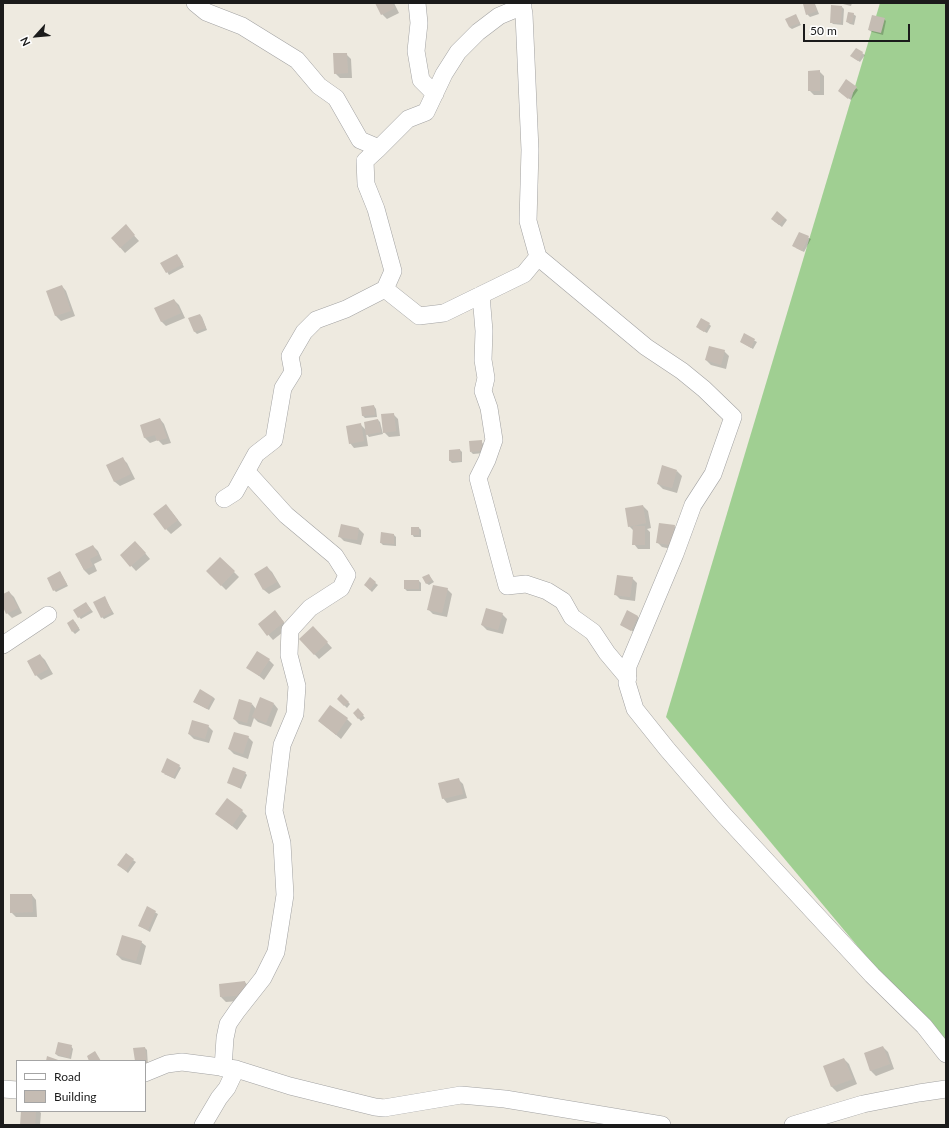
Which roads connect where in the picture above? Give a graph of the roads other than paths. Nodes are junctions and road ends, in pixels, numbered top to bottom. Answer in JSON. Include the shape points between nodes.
{"nodes":[{"id":1,"x":195,"y":3,"type":"edge"},
{"id":2,"x":417,"y":3,"type":"edge"},
{"id":3,"x":522,"y":5,"type":"edge"},
{"id":4,"x":435,"y":94,"type":"junction"},
{"id":5,"x":377,"y":150,"type":"junction"},
{"id":6,"x":538,"y":257,"type":"junction"},
{"id":7,"x":386,"y":289,"type":"junction"},
{"id":8,"x":481,"y":295,"type":"junction"},
{"id":9,"x":247,"y":472,"type":"junction"},
{"id":10,"x":224,"y":499,"type":"dead end"},
{"id":11,"x":48,"y":614,"type":"dead end"},
{"id":12,"x":3,"y":645,"type":"edge"},
{"id":13,"x":628,"y":678,"type":"junction"},
{"id":14,"x":946,"y":1054,"type":"edge"},
{"id":15,"x":229,"y":1069,"type":"junction"},
{"id":16,"x":146,"y":1073,"type":"edge"},
{"id":17,"x":3,"y":1089,"type":"edge"},
{"id":18,"x":946,"y":1089,"type":"edge"},
{"id":19,"x":16,"y":1090,"type":"edge"},
{"id":20,"x":203,"y":1125,"type":"edge"},
{"id":21,"x":662,"y":1125,"type":"edge"},
{"id":22,"x":793,"y":1125,"type":"edge"}],
"edges":[{"from":1,"to":5,"type":"street","via":[[206,12],[242,26],[297,60],[319,86],[336,98],[360,140],[378,148]]},
{"from":2,"to":4,"type":"street","via":[[419,23],[416,51],[421,80]]},
{"from":3,"to":4,"type":"street","via":[[499,16],[458,52]]},
{"from":3,"to":6,"type":"street","via":[[530,150],[528,221]]},
{"from":4,"to":5,"type":"street","via":[[426,112],[408,119]]},
{"from":5,"to":7,"type":"street","via":[[365,161],[366,184],[376,209],[393,271]]},
{"from":6,"to":8,"type":"street","via":[[524,274]]},
{"from":6,"to":13,"type":"street","via":[[646,347],[704,389],[733,417],[713,474],[693,505],[628,666]]},
{"from":7,"to":8,"type":"street","via":[[419,316],[444,313]]},
{"from":7,"to":9,"type":"street","via":[[346,309],[316,320],[304,332],[290,356],[293,372],[282,388],[274,440],[256,454]]},
{"from":8,"to":13,"type":"street","via":[[486,378],[483,391],[489,408],[494,440],[478,478],[507,586],[526,584],[547,591],[563,601],[572,617],[593,632]]},
{"from":9,"to":10,"type":"street","via":[[235,492]]},
{"from":9,"to":15,"type":"street","via":[[286,515],[335,556],[347,575],[341,588],[310,608],[290,630],[289,655],[297,686],[295,714],[282,745],[274,810],[282,843],[285,895],[276,952],[263,978],[228,1024],[225,1038]]},
{"from":11,"to":12,"type":"street"},
{"from":13,"to":14,"type":"street","via":[[627,683],[635,709],[667,749],[723,814],[872,975],[924,1026]]},
{"from":15,"to":16,"type":"street","via":[[182,1062],[167,1064]]},
{"from":15,"to":20,"type":"street","via":[[228,1088]]},
{"from":15,"to":21,"type":"street","via":[[364,1106],[384,1108],[461,1095],[505,1099]]},
{"from":17,"to":19,"type":"street"},
{"from":18,"to":22,"type":"street","via":[[863,1104]]}]}
